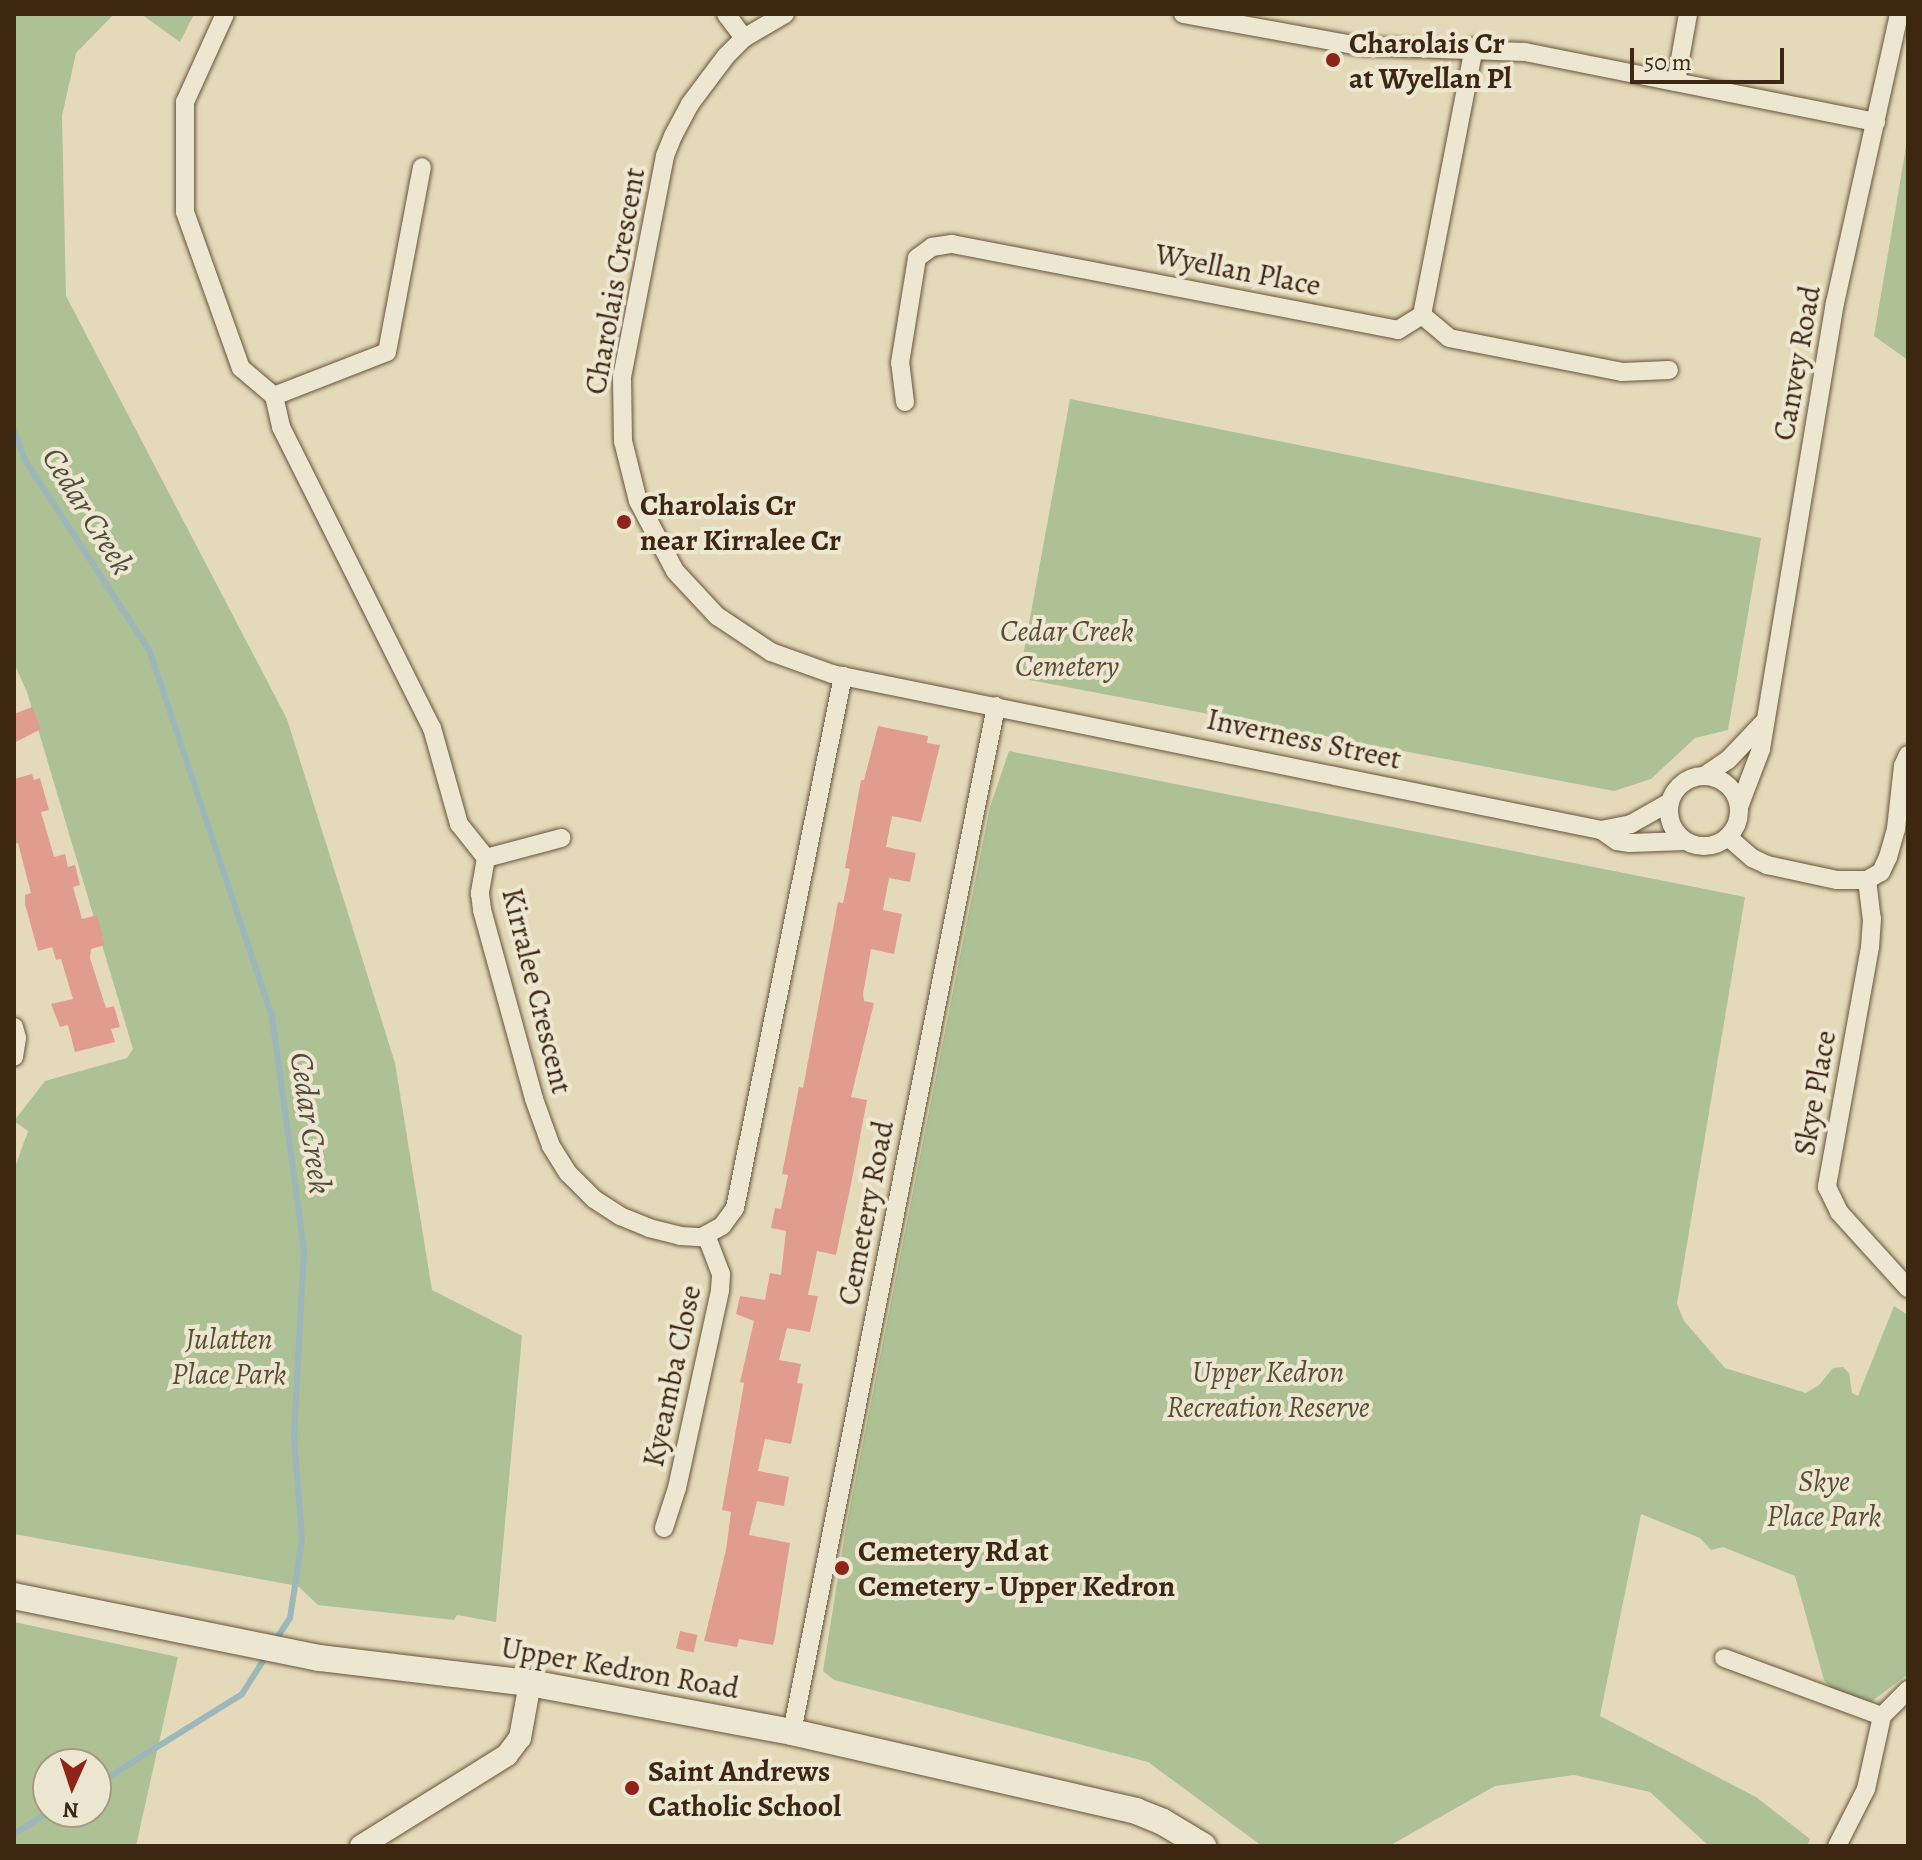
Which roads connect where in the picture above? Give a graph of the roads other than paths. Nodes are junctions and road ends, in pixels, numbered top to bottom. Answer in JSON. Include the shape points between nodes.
{"nodes":[{"id":1,"x":225,"y":14,"type":"edge"},
{"id":2,"x":726,"y":14,"type":"edge"},
{"id":3,"x":785,"y":14,"type":"edge"},
{"id":4,"x":1183,"y":14,"type":"edge"},
{"id":5,"x":1688,"y":14,"type":"edge"},
{"id":6,"x":1899,"y":14,"type":"edge"},
{"id":7,"x":744,"y":38,"type":"junction"},
{"id":8,"x":1474,"y":47,"type":"junction"},
{"id":9,"x":1676,"y":82,"type":"junction"},
{"id":10,"x":1876,"y":122,"type":"junction"},
{"id":11,"x":422,"y":167,"type":"dead end"},
{"id":12,"x":1422,"y":315,"type":"junction"},
{"id":13,"x":1669,"y":370,"type":"dead end"},
{"id":14,"x":274,"y":396,"type":"junction"},
{"id":15,"x":905,"y":402,"type":"dead end"},
{"id":16,"x":843,"y":676,"type":"junction"},
{"id":17,"x":996,"y":706,"type":"junction"},
{"id":18,"x":1763,"y":723,"type":"junction"},
{"id":19,"x":1908,"y":755,"type":"edge"},
{"id":20,"x":1704,"y":776,"type":"junction"},
{"id":21,"x":1670,"y":802,"type":"junction"},
{"id":22,"x":1739,"y":807,"type":"junction"},
{"id":23,"x":1601,"y":830,"type":"junction"},
{"id":24,"x":1728,"y":837,"type":"junction"},
{"id":25,"x":561,"y":838,"type":"dead end"},
{"id":26,"x":1685,"y":841,"type":"junction"},
{"id":27,"x":486,"y":858,"type":"junction"},
{"id":28,"x":1867,"y":880,"type":"junction"},
{"id":29,"x":14,"y":1027,"type":"edge"},
{"id":30,"x":14,"y":1057,"type":"edge"},
{"id":31,"x":706,"y":1235,"type":"junction"},
{"id":32,"x":1908,"y":1288,"type":"edge"},
{"id":33,"x":664,"y":1528,"type":"dead end"},
{"id":34,"x":14,"y":1596,"type":"edge"},
{"id":35,"x":1724,"y":1658,"type":"dead end"},
{"id":36,"x":530,"y":1683,"type":"junction"},
{"id":37,"x":1908,"y":1690,"type":"edge"},
{"id":38,"x":1882,"y":1716,"type":"junction"},
{"id":39,"x":792,"y":1732,"type":"junction"},
{"id":40,"x":361,"y":1846,"type":"edge"},
{"id":41,"x":1203,"y":1846,"type":"edge"},
{"id":42,"x":1837,"y":1846,"type":"edge"}],
"edges":[{"from":1,"to":14,"type":"street","via":[[185,102],[185,212],[241,368]]},
{"from":2,"to":7,"type":"street"},
{"from":3,"to":7,"type":"street","name":"Charolais Crescent"},
{"from":4,"to":8,"type":"street","via":[[1359,46]]},
{"from":5,"to":9,"type":"street"},
{"from":6,"to":10,"type":"street","name":"Canvey Road"},
{"from":7,"to":16,"type":"street","name":"Charolais Crescent","via":[[690,104],[665,156],[622,377],[623,441],[646,522],[697,596],[763,647]]},
{"from":8,"to":9,"type":"street"},
{"from":8,"to":12,"type":"street"},
{"from":9,"to":10,"type":"street"},
{"from":10,"to":18,"type":"street","name":"Canvey Road","via":[[1835,303]]},
{"from":11,"to":14,"type":"street","via":[[387,352]]},
{"from":12,"to":13,"type":"street","via":[[1449,338],[1622,372]]},
{"from":12,"to":15,"type":"street","name":"Wyellan Place","via":[[1398,330],[952,244],[932,247],[917,258],[900,363]]},
{"from":14,"to":27,"type":"street","name":"Kirralee Crescent","via":[[281,427],[432,728],[459,824]]},
{"from":16,"to":17,"type":"street","name":"Charolais Crescent"},
{"from":16,"to":31,"type":"street","via":[[737,1203],[728,1220]]},
{"from":17,"to":23,"type":"street","name":"Inverness Street"},
{"from":17,"to":39,"type":"street","name":"Cemetery Road"},
{"from":18,"to":20,"type":"street","via":[[1728,760]]},
{"from":18,"to":22,"type":"street","name":"Canvey Road","via":[[1761,749]]},
{"from":19,"to":28,"type":"street","via":[[1888,857],[1881,872]]},
{"from":20,"to":21,"type":"street","via":[[1684,782]]},
{"from":20,"to":22,"type":"street","via":[[1728,786]]},
{"from":21,"to":23,"type":"street","name":"Inverness Street","via":[[1631,824]]},
{"from":21,"to":26,"type":"street","via":[[1669,820]]},
{"from":22,"to":24,"type":"street"},
{"from":23,"to":26,"type":"street","name":"Inverness Street","via":[[1630,843]]},
{"from":24,"to":26,"type":"street","via":[[1709,846]]},
{"from":24,"to":28,"type":"street","via":[[1767,865],[1837,880]]},
{"from":25,"to":27,"type":"street"},
{"from":27,"to":31,"type":"street","name":"Kirralee Crescent","via":[[482,910],[534,1099],[557,1159],[588,1194],[620,1216],[674,1235]]},
{"from":28,"to":32,"type":"street","name":"Skye Place","via":[[1870,947],[1827,1187],[1839,1212]]},
{"from":29,"to":30,"type":"street"},
{"from":31,"to":33,"type":"street","name":"Kyeamba Close","via":[[721,1286]]},
{"from":34,"to":36,"type":"main road","name":"Upper Kedron Road","via":[[319,1658]]},
{"from":35,"to":38,"type":"street"},
{"from":36,"to":39,"type":"main road","name":"Upper Kedron Road"},
{"from":36,"to":40,"type":"street","via":[[520,1738],[507,1755]]},
{"from":37,"to":38,"type":"street"},
{"from":38,"to":42,"type":"street","via":[[1866,1789]]},
{"from":39,"to":41,"type":"main road","name":"Upper Kedron Road","via":[[1136,1811]]}]}
